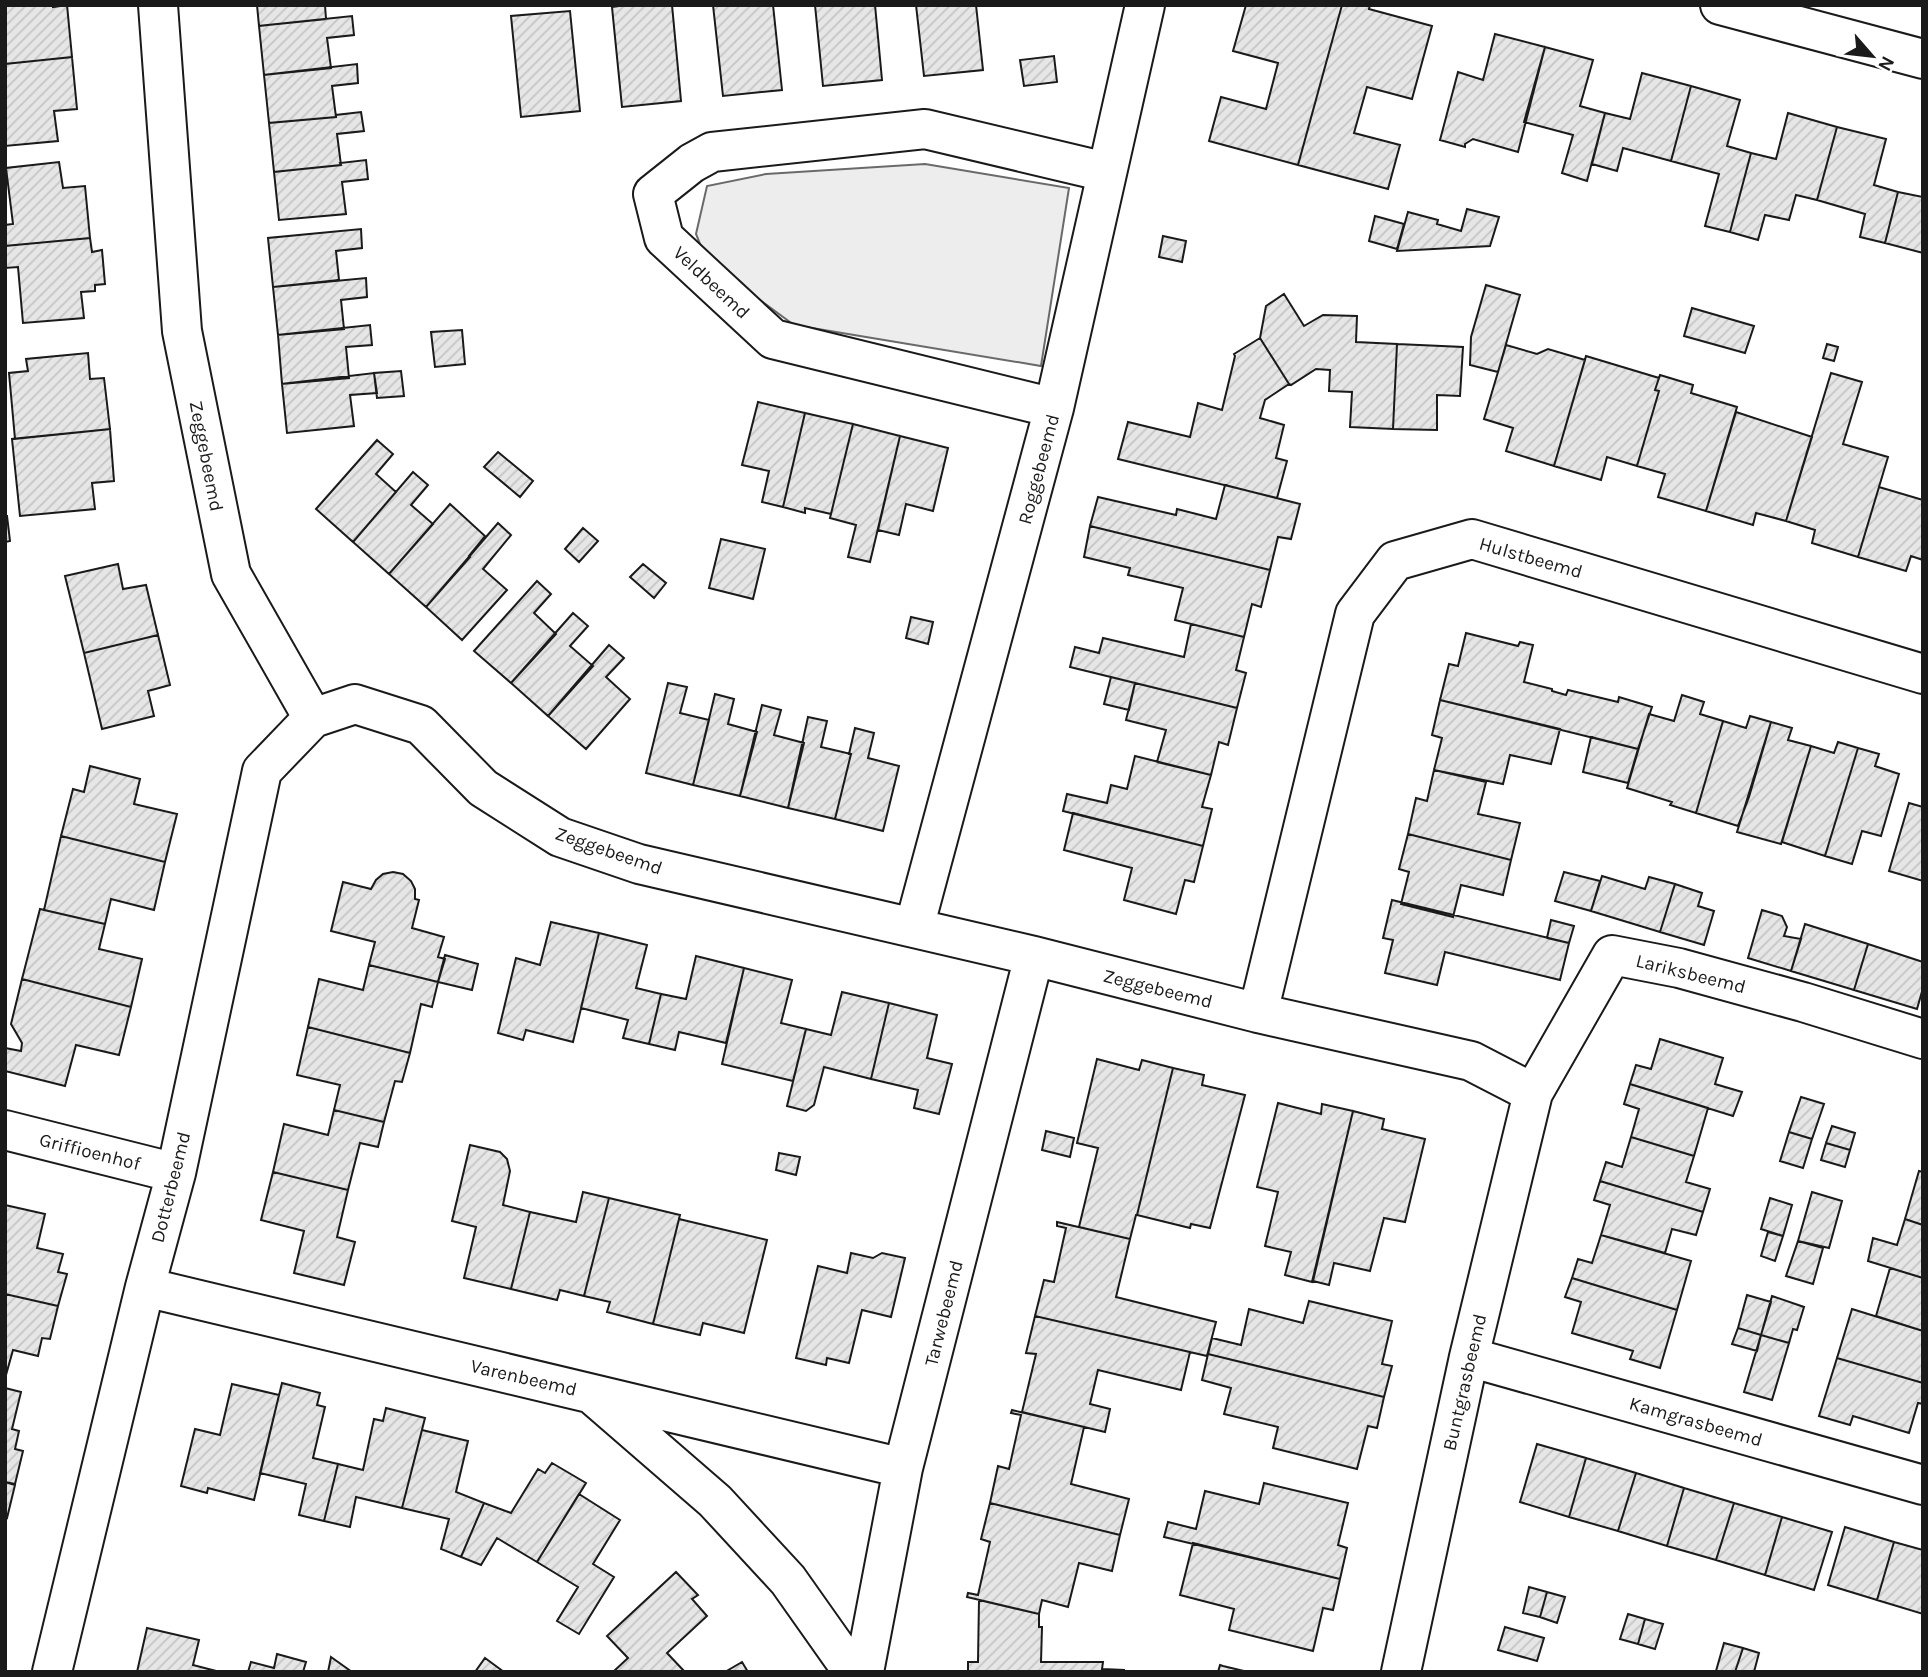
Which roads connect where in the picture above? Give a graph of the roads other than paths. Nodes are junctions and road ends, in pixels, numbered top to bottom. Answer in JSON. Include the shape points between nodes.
{"nodes":[{"id":1,"x":158,"y":5,"type":"edge"},
{"id":2,"x":1145,"y":5,"type":"edge"},
{"id":3,"x":1720,"y":5,"type":"edge"},
{"id":4,"x":1923,"y":59,"type":"edge"},
{"id":5,"x":1107,"y":172,"type":"junction"},
{"id":6,"x":1054,"y":408,"type":"junction"},
{"id":7,"x":1923,"y":674,"type":"edge"},
{"id":8,"x":313,"y":718,"type":"junction"},
{"id":9,"x":914,"y":928,"type":"junction"},
{"id":10,"x":1034,"y":956,"type":"junction"},
{"id":11,"x":1258,"y":1013,"type":"junction"},
{"id":12,"x":1923,"y":1039,"type":"edge"},
{"id":13,"x":1533,"y":1093,"type":"junction"},
{"id":14,"x":5,"y":1130,"type":"edge"},
{"id":15,"x":176,"y":1173,"type":"junction"},
{"id":16,"x":145,"y":1287,"type":"junction"},
{"id":17,"x":1469,"y":1357,"type":"junction"},
{"id":18,"x":591,"y":1394,"type":"junction"},
{"id":19,"x":903,"y":1468,"type":"junction"},
{"id":20,"x":1923,"y":1485,"type":"edge"},
{"id":21,"x":52,"y":1672,"type":"edge"},
{"id":22,"x":853,"y":1672,"type":"edge"},
{"id":23,"x":864,"y":1672,"type":"edge"},
{"id":24,"x":1401,"y":1672,"type":"edge"}],
"edges":[{"from":1,"to":8,"type":"street","name":"Zeggebeemd","via":[[182,331],[231,574]]},
{"from":2,"to":5,"type":"street","name":"Roggebeemd"},
{"from":3,"to":4,"type":"street"},
{"from":5,"to":6,"type":"street","name":"Roggebeemd"},
{"from":5,"to":6,"type":"street","name":"Veldbeemd","via":[[925,129],[712,152],[653,194],[664,237],[773,339]]},
{"from":6,"to":9,"type":"street","name":"Roggebeemd"},
{"from":7,"to":11,"type":"street","name":"Hulstbeemd","via":[[1472,539],[1395,561],[1355,614]]},
{"from":8,"to":9,"type":"street","name":"Zeggebeemd","via":[[355,704],[421,725],[482,788],[560,837],[639,864]]},
{"from":8,"to":15,"type":"street","name":"Dotterbeemd","via":[[262,771]]},
{"from":9,"to":10,"type":"street","name":"Zeggebeemd"},
{"from":10,"to":11,"type":"street","name":"Zeggebeemd"},
{"from":10,"to":19,"type":"street","name":"Tarwebeemd"},
{"from":11,"to":13,"type":"street","name":"Zeggebeemd","via":[[1471,1060]]},
{"from":12,"to":13,"type":"street","name":"Lariksbeemd","via":[[1679,968],[1612,955]]},
{"from":13,"to":17,"type":"street","name":"Buntgrasbeemd"},
{"from":14,"to":15,"type":"street","name":"Griffioenhof"},
{"from":15,"to":16,"type":"street","name":"Dotterbeemd"},
{"from":16,"to":18,"type":"street","name":"Varenbeemd"},
{"from":16,"to":21,"type":"street","name":"Dotterbeemd"},
{"from":17,"to":20,"type":"street","name":"Kamgrasbeemd"},
{"from":17,"to":24,"type":"street","name":"Buntgrasbeemd"},
{"from":18,"to":19,"type":"street","name":"Varenbeemd"},
{"from":18,"to":22,"type":"street","via":[[715,1502],[788,1580]]},
{"from":19,"to":23,"type":"street","name":"Tarwebeemd"}]}
